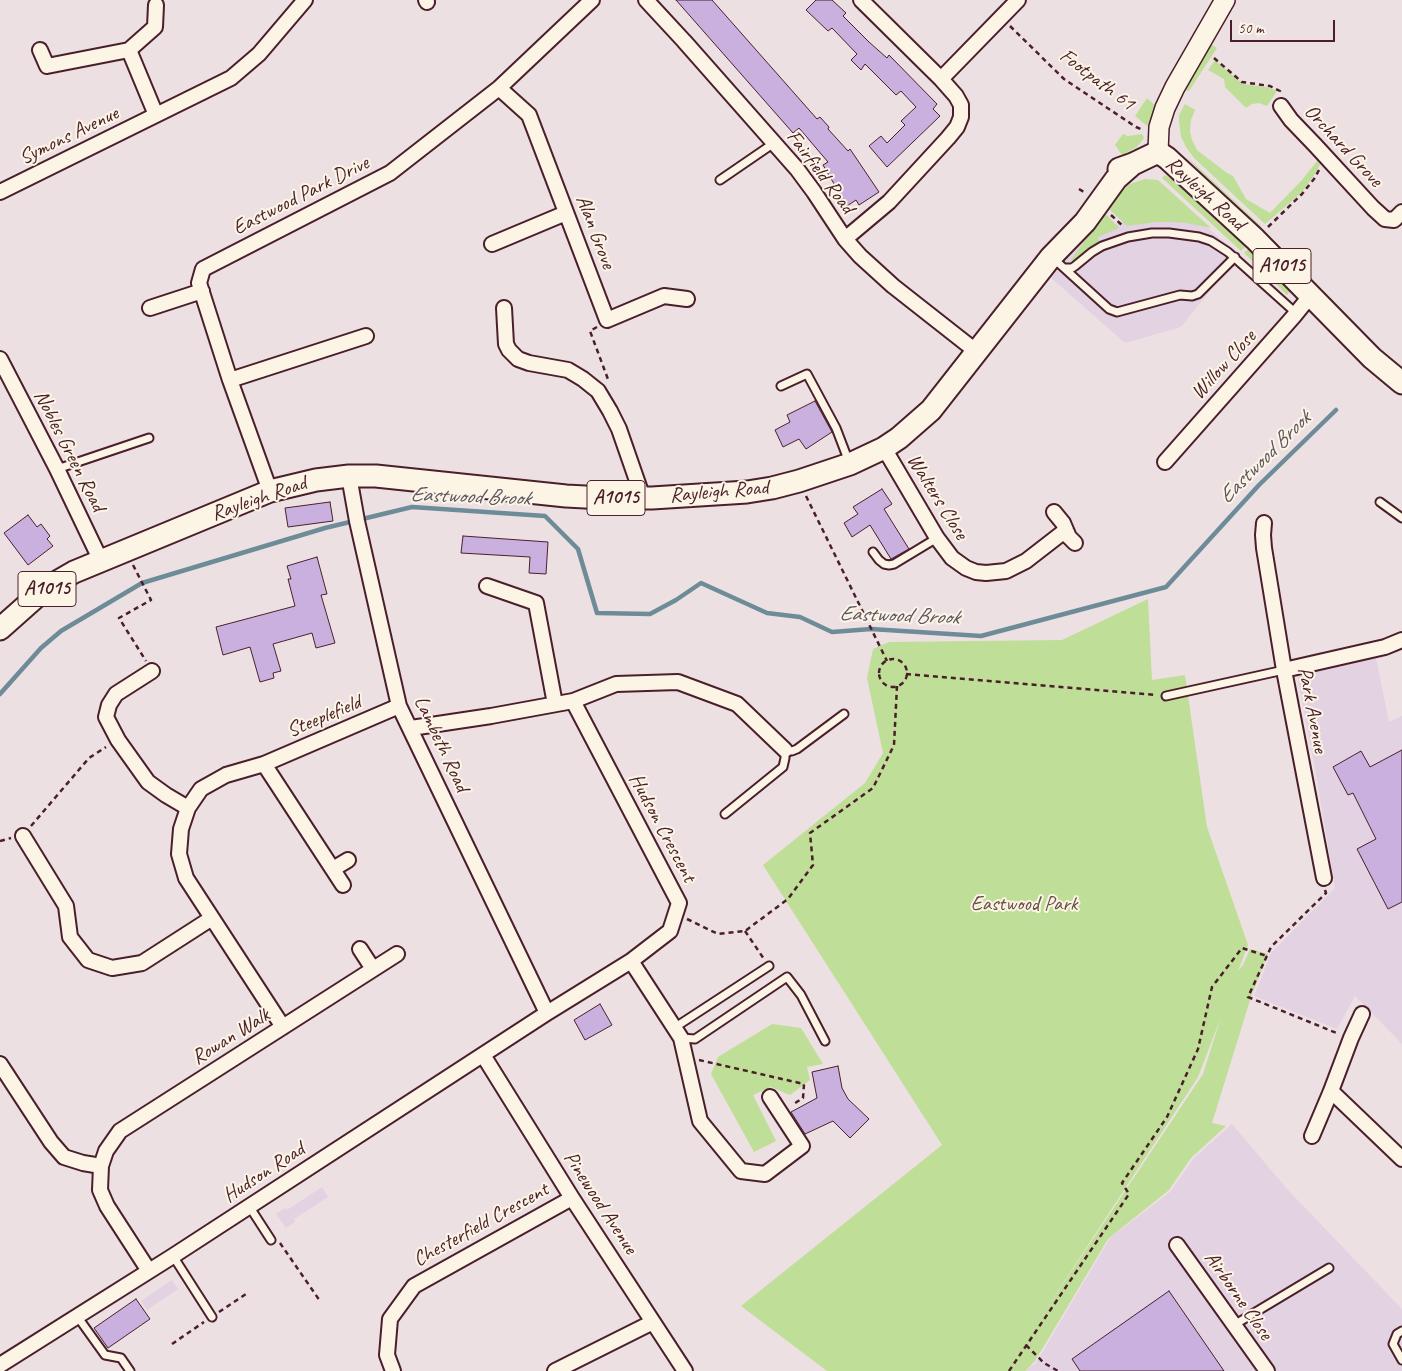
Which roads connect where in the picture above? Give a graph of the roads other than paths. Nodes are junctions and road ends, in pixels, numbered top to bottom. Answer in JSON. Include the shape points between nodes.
{"nodes":[{"id":1,"x":305,"y":0,"type":"edge"},
{"id":2,"x":592,"y":0,"type":"edge"},
{"id":3,"x":646,"y":0,"type":"edge"},
{"id":4,"x":860,"y":0,"type":"edge"},
{"id":5,"x":1018,"y":0,"type":"edge"},
{"id":6,"x":1225,"y":0,"type":"edge"},
{"id":7,"x":156,"y":5,"type":"dead end"},
{"id":8,"x":40,"y":50,"type":"dead end"},
{"id":9,"x":129,"y":50,"type":"junction"},
{"id":10,"x":941,"y":79,"type":"junction"},
{"id":11,"x":499,"y":88,"type":"junction"},
{"id":12,"x":1281,"y":106,"type":"road end"},
{"id":13,"x":156,"y":116,"type":"junction"},
{"id":14,"x":774,"y":143,"type":"junction"},
{"id":15,"x":1158,"y":144,"type":"junction"},
{"id":16,"x":720,"y":180,"type":"dead end"},
{"id":17,"x":0,"y":192,"type":"edge"},
{"id":18,"x":1402,"y":212,"type":"edge"},
{"id":19,"x":566,"y":213,"type":"junction"},
{"id":20,"x":845,"y":239,"type":"junction"},
{"id":21,"x":492,"y":244,"type":"dead end"},
{"id":22,"x":1235,"y":257,"type":"junction"},
{"id":23,"x":1058,"y":263,"type":"junction"},
{"id":24,"x":202,"y":292,"type":"junction"},
{"id":25,"x":1311,"y":295,"type":"junction"},
{"id":26,"x":686,"y":299,"type":"dead end"},
{"id":27,"x":150,"y":308,"type":"dead end"},
{"id":28,"x":504,"y":308,"type":"dead end"},
{"id":29,"x":1297,"y":314,"type":"junction"},
{"id":30,"x":366,"y":336,"type":"dead end"},
{"id":31,"x":977,"y":352,"type":"junction"},
{"id":32,"x":0,"y":359,"type":"edge"},
{"id":33,"x":230,"y":380,"type":"junction"},
{"id":34,"x":1402,"y":383,"type":"edge"},
{"id":35,"x":781,"y":386,"type":"dead end"},
{"id":36,"x":149,"y":438,"type":"dead end"},
{"id":37,"x":884,"y":448,"type":"junction"},
{"id":38,"x":1165,"y":462,"type":"dead end"},
{"id":39,"x":850,"y":464,"type":"junction"},
{"id":40,"x":56,"y":469,"type":"junction"},
{"id":41,"x":349,"y":476,"type":"junction"},
{"id":42,"x":270,"y":492,"type":"junction"},
{"id":43,"x":643,"y":498,"type":"junction"},
{"id":44,"x":1380,"y":502,"type":"dead end"},
{"id":45,"x":1054,"y":512,"type":"dead end"},
{"id":46,"x":1402,"y":518,"type":"edge"},
{"id":47,"x":1264,"y":524,"type":"dead end"},
{"id":48,"x":1066,"y":530,"type":"junction"},
{"id":49,"x":937,"y":538,"type":"junction"},
{"id":50,"x":1075,"y":543,"type":"dead end"},
{"id":51,"x":873,"y":552,"type":"dead end"},
{"id":52,"x":101,"y":561,"type":"junction"},
{"id":53,"x":486,"y":586,"type":"dead end"},
{"id":54,"x":0,"y":630,"type":"edge"},
{"id":55,"x":1402,"y":640,"type":"edge"},
{"id":56,"x":152,"y":670,"type":"road end"},
{"id":57,"x":1284,"y":670,"type":"junction"},
{"id":58,"x":1166,"y":696,"type":"road end"},
{"id":59,"x":573,"y":701,"type":"junction"},
{"id":60,"x":555,"y":704,"type":"junction"},
{"id":61,"x":399,"y":706,"type":"junction"},
{"id":62,"x":844,"y":714,"type":"dead end"},
{"id":63,"x":410,"y":728,"type":"junction"},
{"id":64,"x":785,"y":750,"type":"junction"},
{"id":65,"x":264,"y":764,"type":"junction"},
{"id":66,"x":188,"y":808,"type":"junction"},
{"id":67,"x":726,"y":814,"type":"dead end"},
{"id":68,"x":23,"y":836,"type":"road end"},
{"id":69,"x":348,"y":860,"type":"dead end"},
{"id":70,"x":333,"y":869,"type":"junction"},
{"id":71,"x":1324,"y":878,"type":"road end"},
{"id":72,"x":343,"y":885,"type":"dead end"},
{"id":73,"x":212,"y":918,"type":"junction"},
{"id":74,"x":360,"y":949,"type":"dead end"},
{"id":75,"x":397,"y":954,"type":"dead end"},
{"id":76,"x":631,"y":961,"type":"junction"},
{"id":77,"x":769,"y":966,"type":"dead end"},
{"id":78,"x":374,"y":970,"type":"junction"},
{"id":79,"x":547,"y":1013,"type":"junction"},
{"id":80,"x":1362,"y":1014,"type":"dead end"},
{"id":81,"x":283,"y":1027,"type":"junction"},
{"id":82,"x":678,"y":1033,"type":"junction"},
{"id":83,"x":826,"y":1041,"type":"dead end"},
{"id":84,"x":483,"y":1055,"type":"junction"},
{"id":85,"x":0,"y":1064,"type":"edge"},
{"id":86,"x":1331,"y":1091,"type":"junction"},
{"id":87,"x":770,"y":1097,"type":"dead end"},
{"id":88,"x":1312,"y":1136,"type":"dead end"},
{"id":89,"x":1402,"y":1159,"type":"edge"},
{"id":90,"x":101,"y":1166,"type":"junction"},
{"id":91,"x":572,"y":1198,"type":"junction"},
{"id":92,"x":249,"y":1206,"type":"junction"},
{"id":93,"x":271,"y":1240,"type":"road end"},
{"id":94,"x":1177,"y":1245,"type":"dead end"},
{"id":95,"x":173,"y":1256,"type":"junction"},
{"id":96,"x":1329,"y":1268,"type":"dead end"},
{"id":97,"x":149,"y":1271,"type":"junction"},
{"id":98,"x":77,"y":1316,"type":"junction"},
{"id":99,"x":212,"y":1317,"type":"dead end"},
{"id":100,"x":653,"y":1322,"type":"junction"},
{"id":101,"x":1234,"y":1325,"type":"junction"},
{"id":102,"x":1402,"y":1331,"type":"edge"},
{"id":103,"x":1402,"y":1360,"type":"edge"},
{"id":104,"x":0,"y":1365,"type":"edge"},
{"id":105,"x":130,"y":1371,"type":"edge"},
{"id":106,"x":394,"y":1371,"type":"edge"},
{"id":107,"x":555,"y":1371,"type":"edge"},
{"id":108,"x":685,"y":1371,"type":"edge"},
{"id":109,"x":1267,"y":1371,"type":"edge"}],
"edges":[{"from":1,"to":13,"type":"street","name":"Symons Avenue","via":[[259,54],[231,78]]},
{"from":2,"to":11,"type":"street","name":"Eastwood Park Drive"},
{"from":3,"to":14,"type":"street","name":"Fairfield Road"},
{"from":4,"to":10,"type":"street"},
{"from":5,"to":10,"type":"street"},
{"from":6,"to":15,"type":"street","via":[[1175,87],[1162,117]]},
{"from":7,"to":9,"type":"street","via":[[155,27]]},
{"from":8,"to":9,"type":"street","via":[[47,66]]},
{"from":9,"to":13,"type":"street"},
{"from":10,"to":20,"type":"street","via":[[961,105],[957,127],[888,202]]},
{"from":11,"to":19,"type":"street","name":"Alan Grove","via":[[529,115]]},
{"from":11,"to":24,"type":"street","name":"Eastwood Park Drive","via":[[390,173],[203,269],[199,283]]},
{"from":12,"to":18,"type":"street","name":"Orchard Grove","via":[[1385,219],[1394,220]]},
{"from":13,"to":17,"type":"street","name":"Symons Avenue"},
{"from":14,"to":16,"type":"lane"},
{"from":14,"to":20,"type":"street","name":"Fairfield Road","via":[[797,169]]},
{"from":15,"to":23,"type":"main road","name":"Rayleigh Road","number":"A1015","via":[[1116,179]]},
{"from":15,"to":25,"type":"main road","name":"Rayleigh Road","number":"A1015"},
{"from":19,"to":21,"type":"street"},
{"from":19,"to":26,"type":"street","name":"Alan Grove","via":[[607,320],[664,296]]},
{"from":20,"to":31,"type":"street","name":"Fairfield Road","via":[[882,276]]},
{"from":22,"to":23,"type":"lane","via":[[1199,237],[1152,233],[1114,241],[1092,252],[1072,268]]},
{"from":22,"to":23,"type":"lane","via":[[1198,294],[1180,295],[1118,312],[1108,309]]},
{"from":22,"to":29,"type":"lane"},
{"from":23,"to":31,"type":"main road","name":"Rayleigh Road","number":"A1015"},
{"from":24,"to":27,"type":"street"},
{"from":24,"to":33,"type":"street","name":"Eastwood Park Drive"},
{"from":25,"to":29,"type":"street","name":"Willow Close"},
{"from":25,"to":34,"type":"main road","name":"Rayleigh Road","number":"A1015","via":[[1372,358]]},
{"from":28,"to":43,"type":"street","via":[[506,344],[512,354],[518,359],[568,370],[598,392],[619,430]]},
{"from":29,"to":38,"type":"street","name":"Willow Close"},
{"from":30,"to":33,"type":"street"},
{"from":31,"to":37,"type":"main road","name":"Rayleigh Road","number":"A1015","via":[[932,410]]},
{"from":32,"to":40,"type":"street","name":"Nobles Green Road"},
{"from":33,"to":42,"type":"street","name":"Eastwood Park Drive"},
{"from":35,"to":39,"type":"lane","via":[[808,374],[836,428]]},
{"from":36,"to":40,"type":"lane"},
{"from":37,"to":39,"type":"main road","name":"Rayleigh Road","number":"A1015"},
{"from":37,"to":49,"type":"street","name":"Walters Close"},
{"from":39,"to":43,"type":"main road","name":"Rayleigh Road","number":"A1015","via":[[772,488]]},
{"from":40,"to":52,"type":"street","name":"Nobles Green Road"},
{"from":41,"to":42,"type":"main road","name":"Rayleigh Road","number":"A1015","via":[[316,480]]},
{"from":41,"to":43,"type":"main road","name":"Rayleigh Road","number":"A1015","via":[[566,496]]},
{"from":41,"to":61,"type":"street","name":"Lambeth Road"},
{"from":42,"to":52,"type":"main road","name":"Rayleigh Road","number":"A1015"},
{"from":44,"to":46,"type":"lane"},
{"from":45,"to":48,"type":"street"},
{"from":47,"to":57,"type":"street","name":"Park Avenue","via":[[1264,548]]},
{"from":48,"to":49,"type":"street","name":"Walters Close","via":[[1026,561],[996,572],[976,572],[966,568],[952,558]]},
{"from":48,"to":50,"type":"street"},
{"from":49,"to":51,"type":"lane","via":[[894,564],[884,564]]},
{"from":52,"to":54,"type":"main road","name":"Rayleigh Road","number":"A1015","via":[[55,583]]},
{"from":53,"to":60,"type":"street","via":[[536,603]]},
{"from":55,"to":57,"type":"street","via":[[1385,647]]},
{"from":56,"to":66,"type":"street","via":[[116,694],[106,717],[148,782]]},
{"from":57,"to":58,"type":"lane"},
{"from":57,"to":71,"type":"street","name":"Park Avenue"},
{"from":59,"to":60,"type":"street"},
{"from":59,"to":64,"type":"street","via":[[616,684],[678,682],[737,704]]},
{"from":59,"to":76,"type":"street","name":"Hudson Crescent","via":[[679,903],[670,931]]},
{"from":60,"to":63,"type":"street"},
{"from":61,"to":63,"type":"street","name":"Lambeth Road"},
{"from":61,"to":65,"type":"street","name":"Steeplefield"},
{"from":62,"to":64,"type":"lane","via":[[797,750]]},
{"from":63,"to":79,"type":"street","name":"Lambeth Road"},
{"from":64,"to":67,"type":"lane","via":[[783,766]]},
{"from":65,"to":66,"type":"street","name":"Steeplefield","via":[[226,775],[201,789]]},
{"from":65,"to":70,"type":"street"},
{"from":66,"to":73,"type":"street","name":"Steeplefield","via":[[181,829],[179,854],[186,878]]},
{"from":68,"to":73,"type":"street","via":[[66,906],[70,937],[88,960],[112,968],[142,963]]},
{"from":69,"to":70,"type":"street"},
{"from":70,"to":72,"type":"street"},
{"from":73,"to":81,"type":"street","name":"Steeplefield"},
{"from":74,"to":78,"type":"street"},
{"from":75,"to":78,"type":"street","name":"Rowan Walk"},
{"from":76,"to":79,"type":"street","name":"Hudson Crescent"},
{"from":76,"to":82,"type":"street"},
{"from":77,"to":82,"type":"lane"},
{"from":78,"to":81,"type":"street","name":"Rowan Walk"},
{"from":79,"to":84,"type":"street","name":"Hudson Road"},
{"from":80,"to":86,"type":"street"},
{"from":81,"to":90,"type":"street","name":"Rowan Walk","via":[[120,1131],[106,1151]]},
{"from":82,"to":83,"type":"lane","via":[[695,1038],[787,977],[801,995]]},
{"from":82,"to":87,"type":"street","via":[[700,1120],[741,1171],[765,1174],[802,1146]]},
{"from":84,"to":91,"type":"street","name":"Pinewood Avenue"},
{"from":84,"to":92,"type":"street","name":"Hudson Road"},
{"from":85,"to":90,"type":"street","via":[[64,1157]]},
{"from":86,"to":88,"type":"street"},
{"from":86,"to":89,"type":"street"},
{"from":90,"to":97,"type":"street","name":"Rowan Walk","via":[[100,1190],[107,1206]]},
{"from":91,"to":100,"type":"street","name":"Pinewood Avenue"},
{"from":91,"to":106,"type":"street","name":"Chesterfield Crescent","via":[[414,1286],[390,1319],[387,1355]]},
{"from":92,"to":93,"type":"lane"},
{"from":92,"to":95,"type":"street","name":"Hudson Road"},
{"from":94,"to":101,"type":"street","name":"Airborne Close"},
{"from":95,"to":97,"type":"street","name":"Hudson Road"},
{"from":95,"to":99,"type":"lane"},
{"from":96,"to":101,"type":"lane"},
{"from":97,"to":98,"type":"street","name":"Hudson Road"},
{"from":98,"to":104,"type":"street","name":"Hudson Road"},
{"from":98,"to":105,"type":"lane","via":[[104,1356],[121,1358]]},
{"from":100,"to":107,"type":"street"},
{"from":100,"to":108,"type":"street","name":"Pinewood Avenue"},
{"from":101,"to":109,"type":"street","name":"Airborne Close"},
{"from":102,"to":103,"type":"lane","via":[[1393,1344]]}]}
